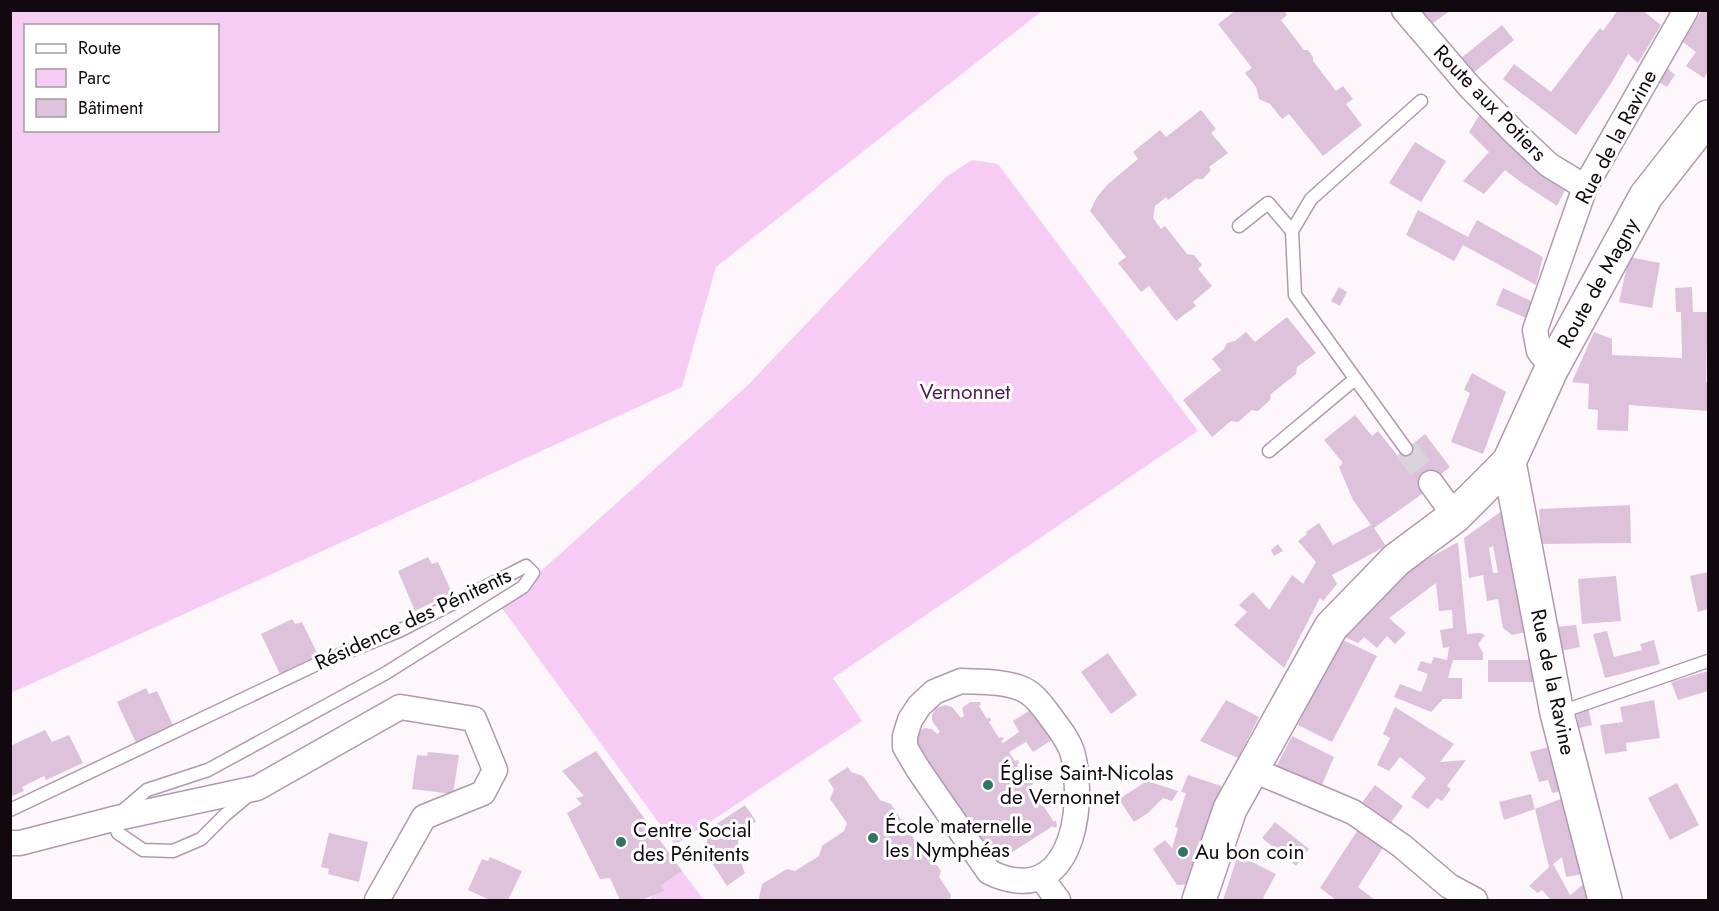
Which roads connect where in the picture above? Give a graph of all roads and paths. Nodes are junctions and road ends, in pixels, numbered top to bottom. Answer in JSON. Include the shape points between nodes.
{"nodes":[{"id":1,"x":1404,"y":10,"type":"edge"},
{"id":2,"x":1686,"y":10,"type":"edge"},
{"id":3,"x":1421,"y":101,"type":"dead end"},
{"id":4,"x":1708,"y":117,"type":"edge"},
{"id":5,"x":1585,"y":187,"type":"junction"},
{"id":6,"x":1239,"y":226,"type":"dead end"},
{"id":7,"x":1292,"y":231,"type":"junction"},
{"id":8,"x":1552,"y":368,"type":"junction"},
{"id":9,"x":1355,"y":379,"type":"junction"},
{"id":10,"x":1406,"y":449,"type":"tunnel mouth"},
{"id":11,"x":1269,"y":451,"type":"dead end"},
{"id":12,"x":1509,"y":462,"type":"junction"},
{"id":13,"x":1431,"y":483,"type":"tunnel mouth"},
{"id":14,"x":1455,"y":516,"type":"junction"},
{"id":15,"x":1708,"y":661,"type":"edge"},
{"id":16,"x":1557,"y":713,"type":"junction"},
{"id":17,"x":1251,"y":769,"type":"junction"},
{"id":18,"x":257,"y":788,"type":"junction"},
{"id":19,"x":10,"y":810,"type":"edge"},
{"id":20,"x":113,"y":819,"type":"junction"},
{"id":21,"x":10,"y":843,"type":"edge"},
{"id":22,"x":1043,"y":880,"type":"junction"},
{"id":23,"x":377,"y":900,"type":"edge"},
{"id":24,"x":1058,"y":900,"type":"edge"},
{"id":25,"x":1199,"y":900,"type":"edge"},
{"id":26,"x":1475,"y":900,"type":"edge"},
{"id":27,"x":1605,"y":900,"type":"edge"}],
"edges":[{"from":1,"to":5,"type":"street","name":"Route aux Potiers","via":[[1516,134],[1549,165]]},
{"from":2,"to":5,"type":"street","name":"Rue de la Ravine"},
{"from":3,"to":7,"type":"lane","via":[[1311,199]]},
{"from":4,"to":8,"type":"main road","name":"Route de Magny","via":[[1646,196]]},
{"from":5,"to":8,"type":"street","name":"Rue de la Ravine","via":[[1535,330],[1539,351]]},
{"from":6,"to":7,"type":"lane","via":[[1268,203]]},
{"from":7,"to":9,"type":"lane","via":[[1295,295]]},
{"from":8,"to":12,"type":"main road","name":"Route de Magny"},
{"from":9,"to":10,"type":"lane"},
{"from":9,"to":11,"type":"lane"},
{"from":12,"to":14,"type":"main road"},
{"from":12,"to":16,"type":"main road","name":"Rue de la Ravine"},
{"from":13,"to":14,"type":"street"},
{"from":14,"to":17,"type":"main road","via":[[1396,560],[1331,627]]},
{"from":15,"to":16,"type":"lane"},
{"from":16,"to":27,"type":"main road","name":"Rue de la Ravine"},
{"from":17,"to":25,"type":"main road","via":[[1230,809]]},
{"from":17,"to":26,"type":"street","via":[[1353,812],[1449,886]]},
{"from":18,"to":20,"type":"street","name":"Résidence des Pénitents"},
{"from":18,"to":20,"type":"lane","name":"Résidence des Pénitents","via":[[201,839],[173,851],[143,850],[118,833]]},
{"from":18,"to":23,"type":"street","name":"Résidence des Pénitents","via":[[400,707],[474,719],[495,770],[483,793],[424,817]]},
{"from":19,"to":20,"type":"lane","name":"Résidence des Pénitents","via":[[317,664],[399,631],[526,566],[533,573],[523,587],[386,673],[208,770],[147,790]]},
{"from":20,"to":21,"type":"street","name":"Résidence des Pénitents"},
{"from":22,"to":22,"type":"street","via":[[1063,859],[1072,840],[1076,814],[1072,754],[1061,731],[1037,699],[1021,688],[961,681],[934,692],[910,720],[905,747],[989,872],[1017,884]]},
{"from":22,"to":24,"type":"street"}]}
